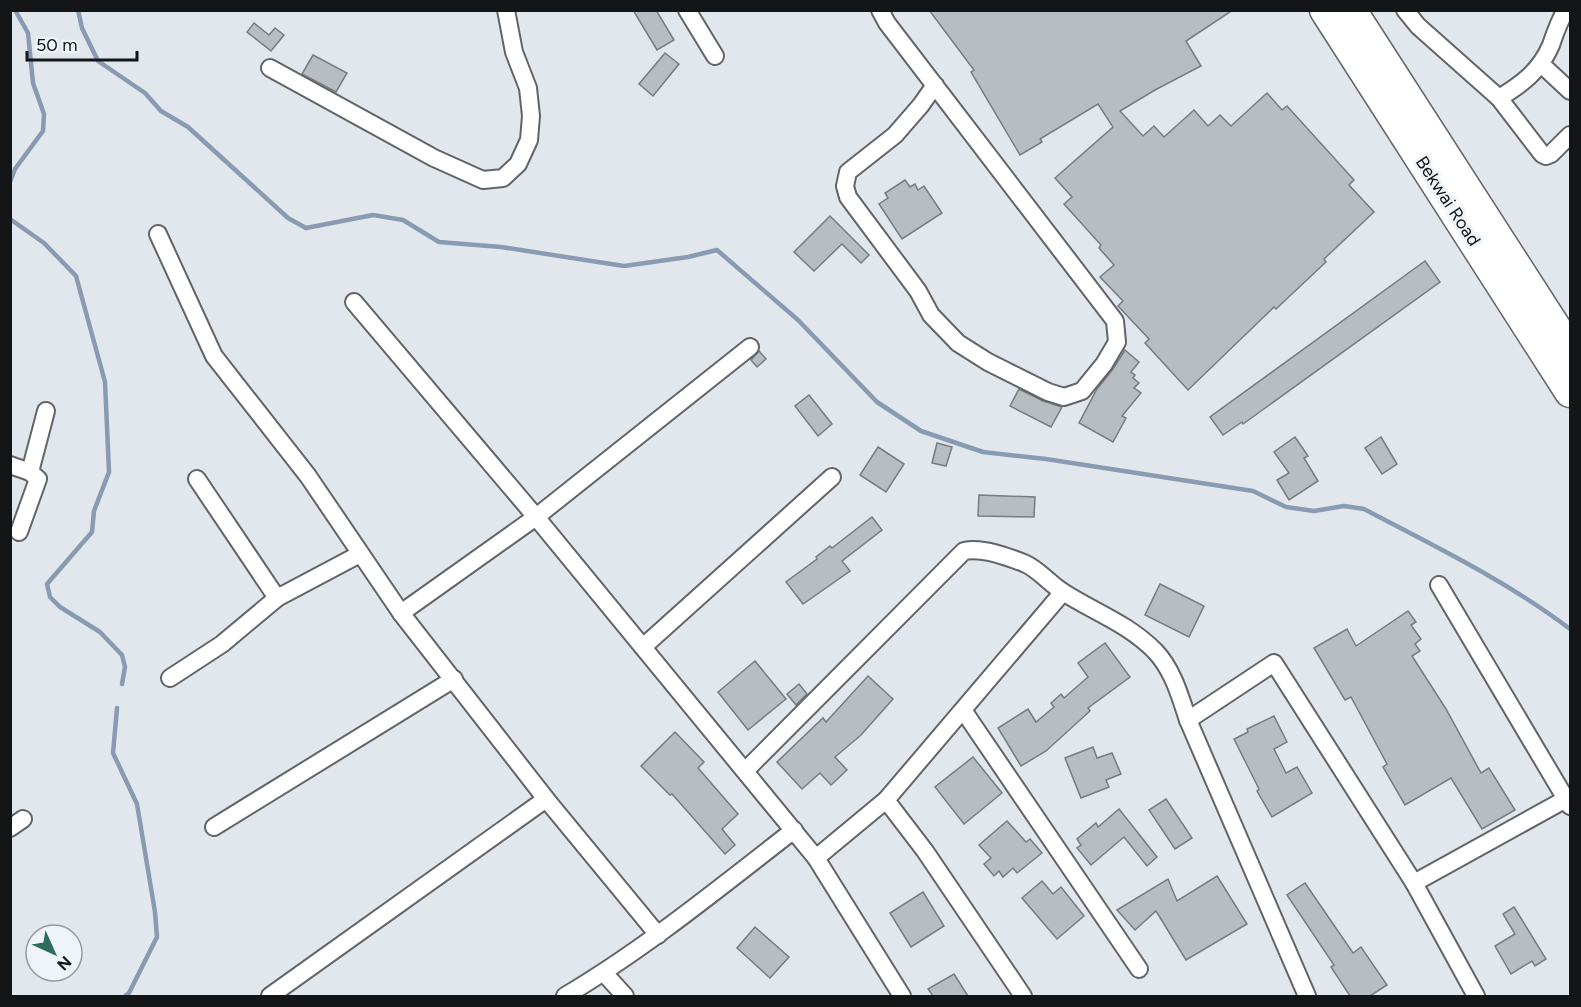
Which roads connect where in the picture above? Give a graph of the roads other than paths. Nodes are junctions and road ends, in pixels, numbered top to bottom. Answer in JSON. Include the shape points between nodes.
{"nodes":[{"id":1,"x":506,"y":10,"type":"edge"},
{"id":2,"x":687,"y":10,"type":"edge"},
{"id":3,"x":880,"y":10,"type":"edge"},
{"id":4,"x":1325,"y":10,"type":"edge"},
{"id":5,"x":1405,"y":10,"type":"edge"},
{"id":6,"x":1566,"y":10,"type":"edge"},
{"id":7,"x":1358,"y":13,"type":"edge"},
{"id":8,"x":715,"y":56,"type":"dead end"},
{"id":9,"x":1541,"y":64,"type":"junction"},
{"id":10,"x":270,"y":68,"type":"dead end"},
{"id":11,"x":935,"y":85,"type":"junction"},
{"id":12,"x":1570,"y":91,"type":"edge"},
{"id":13,"x":1499,"y":98,"type":"junction"},
{"id":14,"x":1570,"y":135,"type":"edge"},
{"id":15,"x":158,"y":234,"type":"dead end"},
{"id":16,"x":354,"y":302,"type":"dead end"},
{"id":17,"x":750,"y":347,"type":"dead end"},
{"id":18,"x":1570,"y":350,"type":"edge"},
{"id":19,"x":1570,"y":392,"type":"edge"},
{"id":20,"x":46,"y":411,"type":"dead end"},
{"id":21,"x":10,"y":465,"type":"edge"},
{"id":22,"x":30,"y":472,"type":"junction"},
{"id":23,"x":832,"y":477,"type":"dead end"},
{"id":24,"x":197,"y":479,"type":"dead end"},
{"id":25,"x":536,"y":517,"type":"junction"},
{"id":26,"x":19,"y":532,"type":"dead end"},
{"id":27,"x":360,"y":554,"type":"junction"},
{"id":28,"x":1439,"y":585,"type":"dead end"},
{"id":29,"x":1063,"y":592,"type":"junction"},
{"id":30,"x":277,"y":598,"type":"junction"},
{"id":31,"x":401,"y":613,"type":"junction"},
{"id":32,"x":643,"y":647,"type":"junction"},
{"id":33,"x":170,"y":678,"type":"dead end"},
{"id":34,"x":454,"y":679,"type":"junction"},
{"id":35,"x":963,"y":710,"type":"junction"},
{"id":36,"x":1188,"y":720,"type":"junction"},
{"id":37,"x":745,"y":771,"type":"junction"},
{"id":38,"x":546,"y":799,"type":"junction"},
{"id":39,"x":886,"y":800,"type":"junction"},
{"id":40,"x":1568,"y":802,"type":"edge"},
{"id":41,"x":214,"y":827,"type":"dead end"},
{"id":42,"x":794,"y":831,"type":"junction"},
{"id":43,"x":816,"y":858,"type":"junction"},
{"id":44,"x":1414,"y":883,"type":"junction"},
{"id":45,"x":658,"y":935,"type":"junction"},
{"id":46,"x":1139,"y":969,"type":"dead end"},
{"id":47,"x":604,"y":973,"type":"junction"},
{"id":48,"x":270,"y":996,"type":"edge"},
{"id":49,"x":565,"y":996,"type":"edge"},
{"id":50,"x":626,"y":996,"type":"edge"},
{"id":51,"x":902,"y":996,"type":"edge"},
{"id":52,"x":1023,"y":996,"type":"edge"},
{"id":53,"x":1307,"y":996,"type":"edge"},
{"id":54,"x":1476,"y":996,"type":"edge"}],
"edges":[{"from":1,"to":10,"type":"street","via":[[514,52],[528,88],[531,116],[529,140],[518,164],[504,178],[483,180],[444,162]]},
{"from":2,"to":8,"type":"street"},
{"from":3,"to":11,"type":"street"},
{"from":4,"to":19,"type":"highway","name":"Bekwai Road"},
{"from":5,"to":13,"type":"street"},
{"from":6,"to":9,"type":"street"},
{"from":7,"to":18,"type":"highway","name":"Bekwai Road"},
{"from":9,"to":12,"type":"street"},
{"from":9,"to":13,"type":"street"},
{"from":11,"to":11,"type":"street","via":[[1115,321],[1118,342],[1082,391],[1064,397],[1048,392],[988,363],[958,343],[932,315],[848,197],[848,172],[895,135]]},
{"from":13,"to":14,"type":"street","via":[[1542,154],[1551,154]]},
{"from":15,"to":27,"type":"street","via":[[214,356],[308,476]]},
{"from":16,"to":25,"type":"street"},
{"from":17,"to":25,"type":"street"},
{"from":20,"to":22,"type":"street"},
{"from":21,"to":22,"type":"street"},
{"from":22,"to":26,"type":"street","via":[[38,480]]},
{"from":23,"to":32,"type":"street"},
{"from":24,"to":30,"type":"street"},
{"from":25,"to":31,"type":"street"},
{"from":25,"to":32,"type":"street"},
{"from":27,"to":30,"type":"street"},
{"from":27,"to":31,"type":"street"},
{"from":28,"to":40,"type":"street"},
{"from":29,"to":35,"type":"street"},
{"from":29,"to":36,"type":"street","via":[[1106,614],[1156,652],[1177,684]]},
{"from":29,"to":37,"type":"street","via":[[1028,565],[973,549],[964,551]]},
{"from":30,"to":33,"type":"street","via":[[222,644]]},
{"from":31,"to":34,"type":"street"},
{"from":32,"to":37,"type":"street"},
{"from":34,"to":38,"type":"street"},
{"from":34,"to":41,"type":"street"},
{"from":35,"to":39,"type":"street"},
{"from":35,"to":46,"type":"street"},
{"from":36,"to":44,"type":"street","via":[[1274,663]]},
{"from":36,"to":53,"type":"street"},
{"from":37,"to":42,"type":"street"},
{"from":38,"to":45,"type":"street"},
{"from":38,"to":48,"type":"street"},
{"from":39,"to":43,"type":"street"},
{"from":39,"to":52,"type":"street"},
{"from":40,"to":44,"type":"street"},
{"from":42,"to":43,"type":"street"},
{"from":42,"to":45,"type":"street"},
{"from":43,"to":51,"type":"street"},
{"from":44,"to":54,"type":"street"},
{"from":45,"to":47,"type":"street"},
{"from":47,"to":49,"type":"street"},
{"from":47,"to":50,"type":"street"}]}
